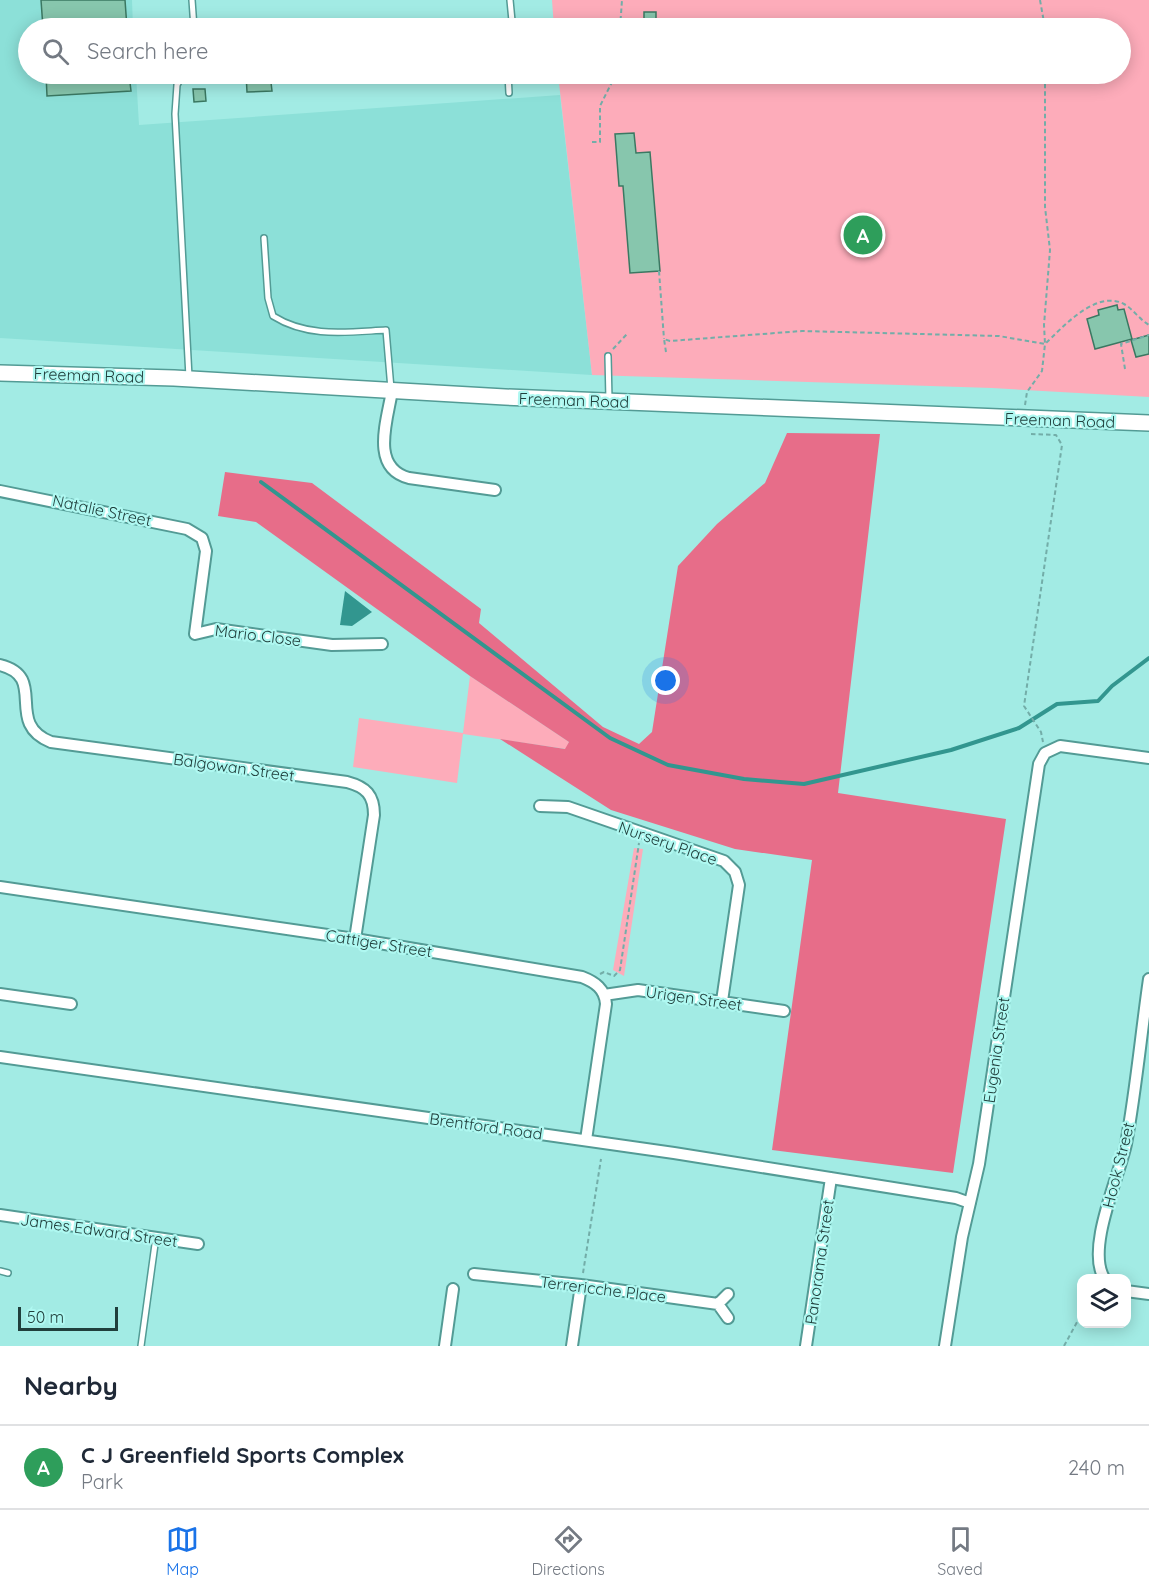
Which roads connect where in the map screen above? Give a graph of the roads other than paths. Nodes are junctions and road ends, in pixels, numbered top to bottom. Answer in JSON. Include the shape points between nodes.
{"nodes":[{"id":1,"x":192,"y":0,"type":"edge"},
{"id":2,"x":510,"y":0,"type":"edge"},
{"id":3,"x":193,"y":18,"type":"edge"},
{"id":4,"x":512,"y":18,"type":"edge"},
{"id":5,"x":178,"y":84,"type":"edge"},
{"id":6,"x":509,"y":84,"type":"edge"},
{"id":7,"x":509,"y":93,"type":"dead end"},
{"id":8,"x":264,"y":238,"type":"dead end"},
{"id":9,"x":608,"y":356,"type":"road end"},
{"id":10,"x":0,"y":372,"type":"edge"},
{"id":11,"x":189,"y":379,"type":"junction"},
{"id":12,"x":392,"y":391,"type":"junction"},
{"id":13,"x":609,"y":401,"type":"junction"},
{"id":14,"x":1149,"y":423,"type":"edge"},
{"id":15,"x":495,"y":490,"type":"dead end"},
{"id":16,"x":0,"y":491,"type":"edge"},
{"id":17,"x":202,"y":538,"type":"joint"},
{"id":18,"x":382,"y":644,"type":"dead end"},
{"id":19,"x":0,"y":665,"type":"edge"},
{"id":20,"x":1149,"y":758,"type":"edge"},
{"id":21,"x":540,"y":806,"type":"dead end"},
{"id":22,"x":0,"y":887,"type":"edge"},
{"id":23,"x":355,"y":939,"type":"junction"},
{"id":24,"x":1149,"y":979,"type":"edge"},
{"id":25,"x":0,"y":994,"type":"edge"},
{"id":26,"x":604,"y":995,"type":"junction"},
{"id":27,"x":722,"y":1001,"type":"junction"},
{"id":28,"x":71,"y":1004,"type":"dead end"},
{"id":29,"x":784,"y":1011,"type":"dead end"},
{"id":30,"x":0,"y":1057,"type":"edge"},
{"id":31,"x":586,"y":1140,"type":"junction"},
{"id":32,"x":831,"y":1178,"type":"junction"},
{"id":33,"x":970,"y":1203,"type":"junction"},
{"id":34,"x":0,"y":1215,"type":"edge"},
{"id":35,"x":156,"y":1237,"type":"junction"},
{"id":36,"x":198,"y":1244,"type":"dead end"},
{"id":37,"x":0,"y":1271,"type":"edge"},
{"id":38,"x":8,"y":1272,"type":"dead end"},
{"id":39,"x":474,"y":1274,"type":"dead end"},
{"id":40,"x":1103,"y":1274,"type":"edge"},
{"id":41,"x":581,"y":1285,"type":"junction"},
{"id":42,"x":453,"y":1289,"type":"dead end"},
{"id":43,"x":1131,"y":1292,"type":"edge"},
{"id":44,"x":728,"y":1294,"type":"dead end"},
{"id":45,"x":1149,"y":1294,"type":"edge"},
{"id":46,"x":718,"y":1304,"type":"junction"},
{"id":47,"x":728,"y":1318,"type":"dead end"},
{"id":48,"x":141,"y":1346,"type":"edge"},
{"id":49,"x":445,"y":1346,"type":"edge"},
{"id":50,"x":572,"y":1346,"type":"edge"},
{"id":51,"x":806,"y":1346,"type":"edge"},
{"id":52,"x":947,"y":1346,"type":"edge"}],
"edges":[{"from":1,"to":3,"type":"lane"},
{"from":2,"to":4,"type":"lane"},
{"from":5,"to":11,"type":"lane","via":[[175,114]]},
{"from":6,"to":7,"type":"lane"},
{"from":8,"to":12,"type":"lane","via":[[273,316],[286,324],[322,333],[386,330]]},
{"from":9,"to":13,"type":"lane"},
{"from":10,"to":11,"type":"street","name":"Freeman Road"},
{"from":11,"to":12,"type":"street","name":"Freeman Road"},
{"from":12,"to":13,"type":"street","name":"Freeman Road"},
{"from":12,"to":15,"type":"street","via":[[384,455],[389,467],[409,478]]},
{"from":13,"to":14,"type":"street","name":"Freeman Road"},
{"from":16,"to":17,"type":"street","name":"Natalie Street","via":[[188,529]]},
{"from":17,"to":18,"type":"street","name":"Mario Close","via":[[206,551],[195,634],[216,629],[332,645]]},
{"from":19,"to":23,"type":"street","name":"Balgowan Street","via":[[15,670],[21,677],[26,688],[27,722],[40,737],[51,742],[336,781],[366,789],[372,797],[374,815]]},
{"from":20,"to":33,"type":"street","name":"Eugenia Street","via":[[1060,746],[1045,753],[1036,774]]},
{"from":21,"to":27,"type":"street","name":"Nursery Place","via":[[568,807],[724,861],[735,872],[739,885]]},
{"from":22,"to":23,"type":"street","name":"Cattiger Street"},
{"from":23,"to":26,"type":"street","name":"Cattiger Street","via":[[582,976],[594,982]]},
{"from":24,"to":40,"type":"street","name":"Hook Street","via":[[1125,1146],[1107,1200],[1099,1260]]},
{"from":25,"to":28,"type":"street"},
{"from":26,"to":27,"type":"street","name":"Urigen Street","via":[[638,990]]},
{"from":26,"to":31,"type":"street"},
{"from":27,"to":29,"type":"street","name":"Urigen Street"},
{"from":30,"to":31,"type":"street","name":"Brentford Road"},
{"from":31,"to":32,"type":"street","name":"Brentford Road"},
{"from":32,"to":33,"type":"street","name":"Brentford Road"},
{"from":32,"to":51,"type":"street","name":"Panorama Street"},
{"from":33,"to":52,"type":"street","name":"Eugenia Street"},
{"from":34,"to":35,"type":"street","name":"James Edward Street"},
{"from":35,"to":36,"type":"street","name":"James Edward Street"},
{"from":35,"to":48,"type":"lane"},
{"from":37,"to":38,"type":"lane"},
{"from":39,"to":41,"type":"street","name":"Terrericche Place"},
{"from":41,"to":46,"type":"street","name":"Terrericche Place"},
{"from":41,"to":50,"type":"street"},
{"from":42,"to":49,"type":"street"},
{"from":43,"to":45,"type":"street"},
{"from":44,"to":46,"type":"street"},
{"from":46,"to":47,"type":"street"}]}
